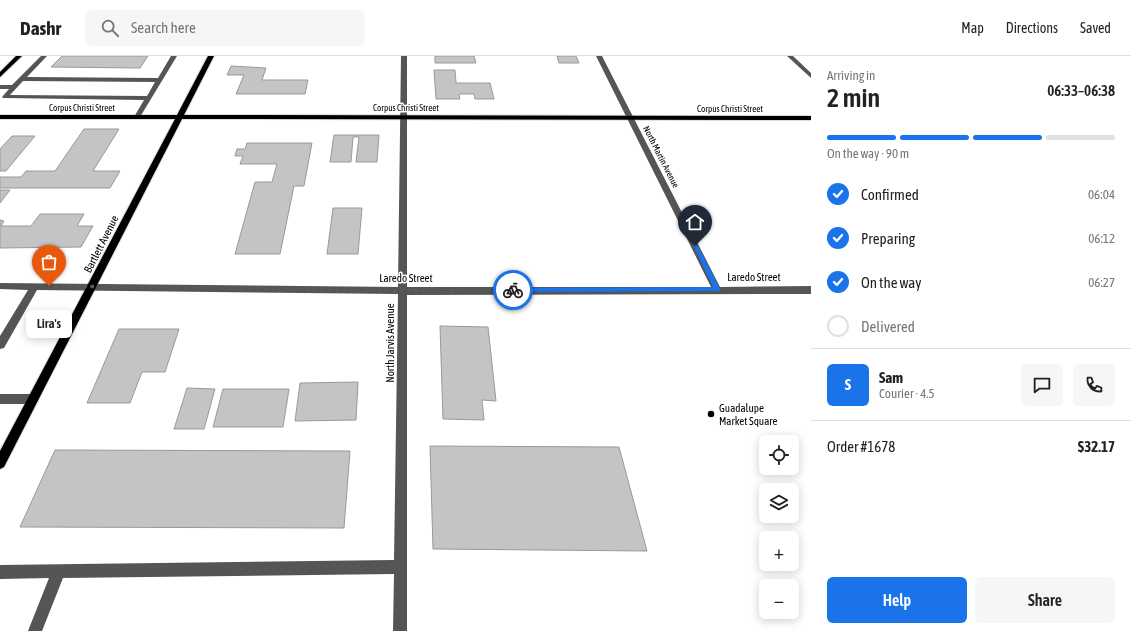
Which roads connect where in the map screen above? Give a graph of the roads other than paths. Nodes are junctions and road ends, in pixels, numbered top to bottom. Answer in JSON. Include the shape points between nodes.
{"nodes":[{"id":1,"x":19,"y":56,"type":"edge"},
{"id":2,"x":44,"y":56,"type":"edge"},
{"id":3,"x":174,"y":56,"type":"edge"},
{"id":4,"x":211,"y":56,"type":"edge"},
{"id":5,"x":404,"y":56,"type":"edge"},
{"id":6,"x":599,"y":56,"type":"edge"},
{"id":7,"x":790,"y":56,"type":"edge"},
{"id":8,"x":0,"y":75,"type":"edge"},
{"id":9,"x":811,"y":76,"type":"edge"},
{"id":10,"x":22,"y":79,"type":"junction"},
{"id":11,"x":160,"y":80,"type":"junction"},
{"id":12,"x":0,"y":87,"type":"edge"},
{"id":13,"x":14,"y":87,"type":"junction"},
{"id":14,"x":149,"y":98,"type":"junction"},
{"id":15,"x":0,"y":117,"type":"edge"},
{"id":16,"x":137,"y":117,"type":"junction"},
{"id":17,"x":180,"y":117,"type":"junction"},
{"id":18,"x":404,"y":118,"type":"junction"},
{"id":19,"x":630,"y":118,"type":"junction"},
{"id":20,"x":811,"y":118,"type":"edge"},
{"id":21,"x":0,"y":286,"type":"edge"},
{"id":22,"x":35,"y":286,"type":"junction"},
{"id":23,"x":92,"y":286,"type":"junction"},
{"id":24,"x":717,"y":289,"type":"junction"},
{"id":25,"x":811,"y":290,"type":"edge"},
{"id":26,"x":402,"y":291,"type":"junction"},
{"id":27,"x":0,"y":345,"type":"edge"},
{"id":28,"x":0,"y":399,"type":"edge"},
{"id":29,"x":33,"y":399,"type":"junction"},
{"id":30,"x":0,"y":463,"type":"edge"},
{"id":31,"x":400,"y":567,"type":"junction"},
{"id":32,"x":0,"y":572,"type":"edge"},
{"id":33,"x":58,"y":573,"type":"junction"},
{"id":34,"x":35,"y":631,"type":"edge"},
{"id":35,"x":400,"y":631,"type":"edge"}],
"edges":[{"from":1,"to":8,"type":"main road"},
{"from":2,"to":10,"type":"street"},
{"from":3,"to":11,"type":"street"},
{"from":4,"to":17,"type":"main road","name":"Bartlett Avenue"},
{"from":5,"to":18,"type":"street","name":"North Jarvis Avenue"},
{"from":6,"to":19,"type":"street","name":"North Martin Avenue"},
{"from":7,"to":9,"type":"street"},
{"from":10,"to":11,"type":"street"},
{"from":10,"to":13,"type":"street"},
{"from":11,"to":14,"type":"street"},
{"from":12,"to":13,"type":"street"},
{"from":13,"to":14,"type":"street","via":[[5,97]]},
{"from":14,"to":16,"type":"street"},
{"from":15,"to":16,"type":"main road","name":"Corpus Christi Street"},
{"from":16,"to":17,"type":"main road","name":"Corpus Christi Street"},
{"from":17,"to":18,"type":"main road","name":"Corpus Christi Street"},
{"from":17,"to":23,"type":"main road","name":"Bartlett Avenue"},
{"from":18,"to":19,"type":"main road","name":"Corpus Christi Street"},
{"from":18,"to":26,"type":"street","name":"North Jarvis Avenue"},
{"from":19,"to":20,"type":"main road","name":"Corpus Christi Street"},
{"from":19,"to":24,"type":"street","name":"North Martin Avenue"},
{"from":21,"to":22,"type":"street","name":"Laredo Street"},
{"from":22,"to":23,"type":"street","name":"Laredo Street"},
{"from":22,"to":27,"type":"street"},
{"from":23,"to":26,"type":"street","name":"Laredo Street"},
{"from":23,"to":29,"type":"main road","name":"Bartlett Avenue"},
{"from":24,"to":25,"type":"street","name":"Laredo Street"},
{"from":24,"to":26,"type":"street","name":"Laredo Street"},
{"from":26,"to":31,"type":"street","name":"North Jarvis Avenue"},
{"from":28,"to":29,"type":"street"},
{"from":29,"to":30,"type":"main road","name":"Bartlett Avenue"},
{"from":31,"to":33,"type":"street"},
{"from":31,"to":35,"type":"street","name":"North Jarvis Avenue"},
{"from":32,"to":33,"type":"street"},
{"from":33,"to":34,"type":"street"}]}
